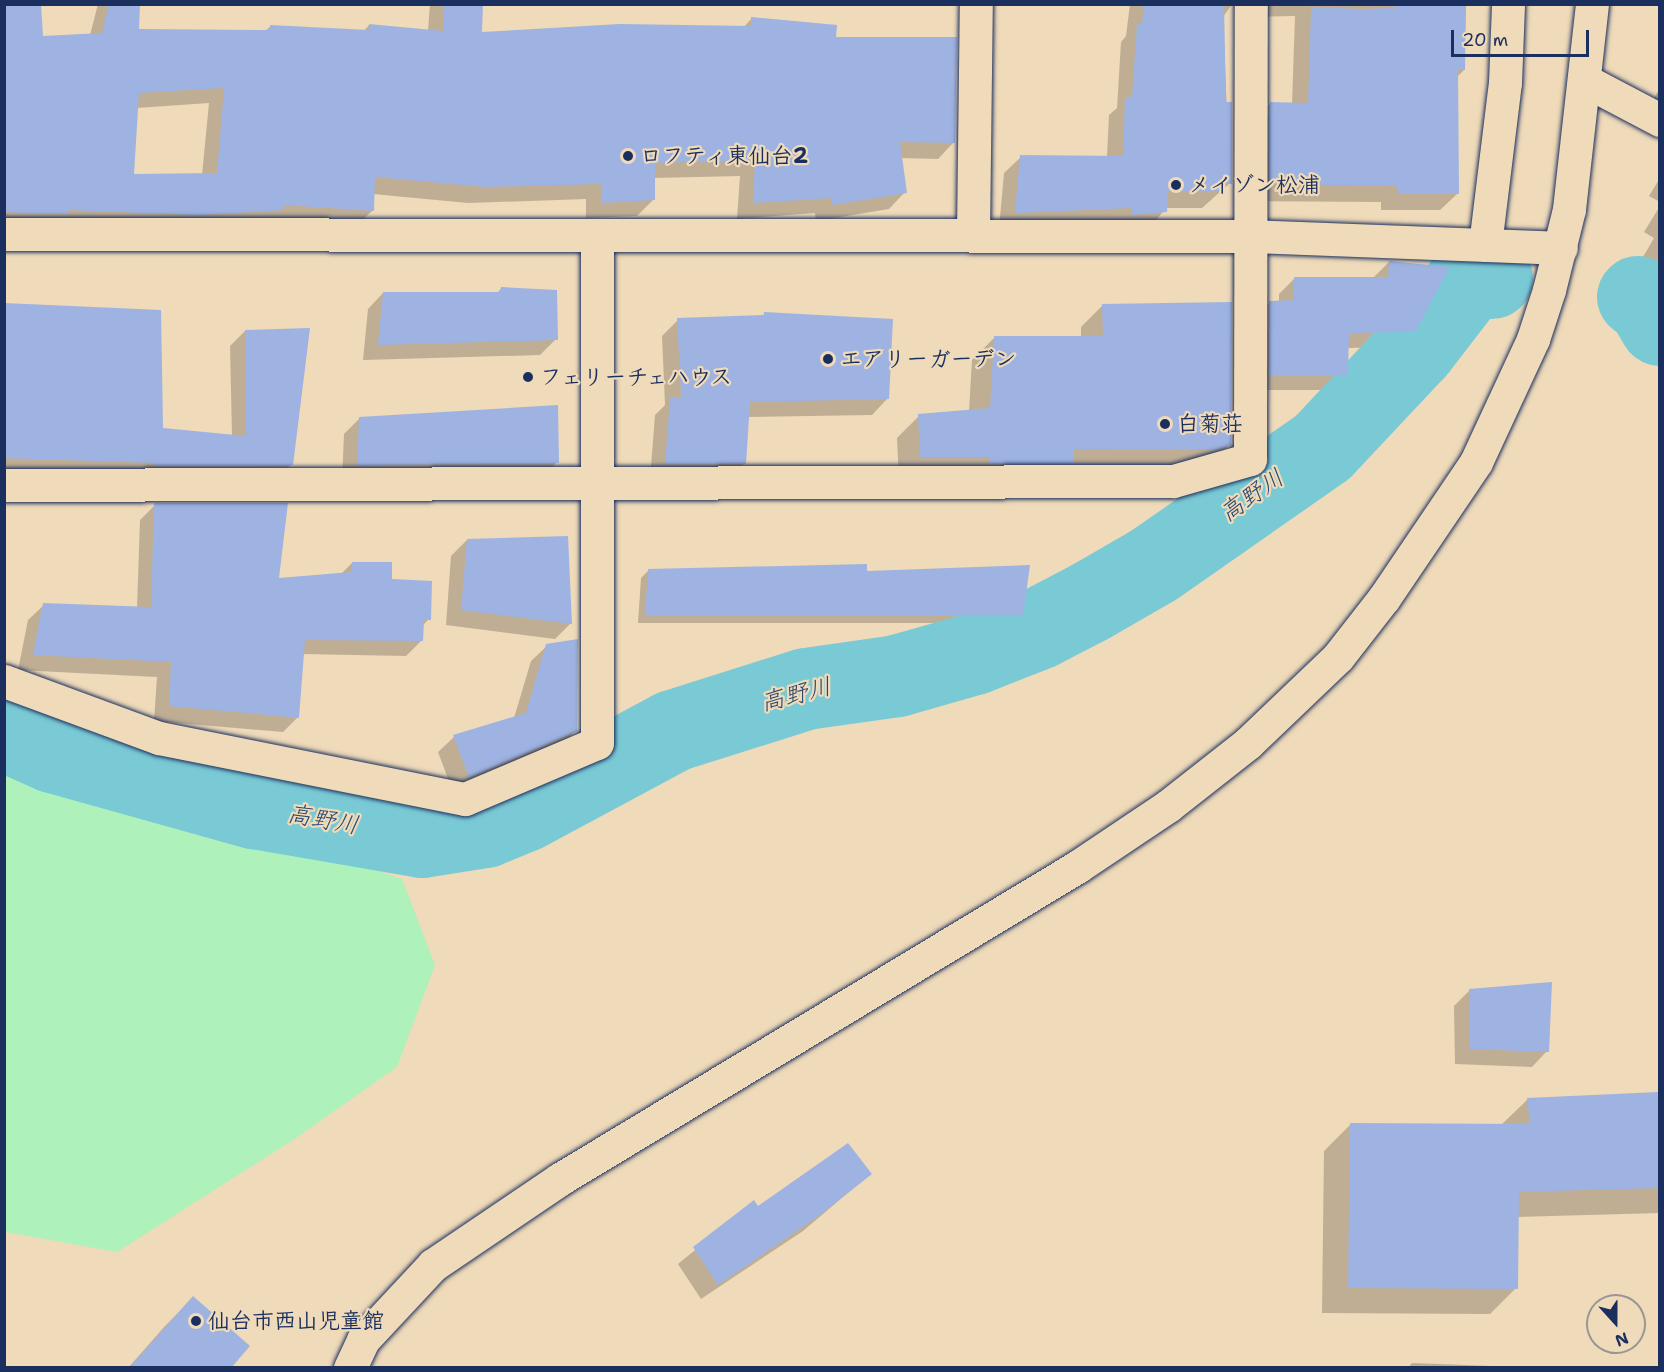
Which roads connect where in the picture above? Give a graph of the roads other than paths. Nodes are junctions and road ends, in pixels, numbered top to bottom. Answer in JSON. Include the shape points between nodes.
{"nodes":[{"id":1,"x":976,"y":4,"type":"edge"},
{"id":2,"x":1251,"y":4,"type":"edge"},
{"id":3,"x":1508,"y":4,"type":"edge"},
{"id":4,"x":1592,"y":4,"type":"edge"},
{"id":5,"x":1586,"y":81,"type":"junction"},
{"id":6,"x":1659,"y":120,"type":"edge"},
{"id":7,"x":4,"y":234,"type":"edge"},
{"id":8,"x":597,"y":235,"type":"junction"},
{"id":9,"x":973,"y":235,"type":"junction"},
{"id":10,"x":1250,"y":236,"type":"junction"},
{"id":11,"x":1485,"y":245,"type":"junction"},
{"id":12,"x":1561,"y":248,"type":"junction"},
{"id":13,"x":595,"y":484,"type":"junction"},
{"id":14,"x":4,"y":485,"type":"edge"},
{"id":15,"x":4,"y":681,"type":"edge"},
{"id":16,"x":350,"y":1368,"type":"edge"}],
"edges":[{"from":1,"to":9,"type":"street"},
{"from":2,"to":10,"type":"street"},
{"from":3,"to":11,"type":"street","via":[[1505,83]]},
{"from":4,"to":5,"type":"street"},
{"from":5,"to":6,"type":"street"},
{"from":5,"to":12,"type":"street"},
{"from":7,"to":8,"type":"street"},
{"from":8,"to":9,"type":"street"},
{"from":8,"to":13,"type":"street"},
{"from":9,"to":10,"type":"street"},
{"from":10,"to":11,"type":"street"},
{"from":10,"to":13,"type":"street","via":[[1250,459],[1173,481]]},
{"from":11,"to":12,"type":"street"},
{"from":12,"to":16,"type":"street","via":[[1533,339],[1476,462],[1384,598],[1338,657],[1288,706],[1168,806],[1077,867],[560,1179],[433,1265],[363,1340]]},
{"from":13,"to":14,"type":"street"},
{"from":13,"to":15,"type":"street","via":[[597,743],[465,799],[159,738]]}]}
